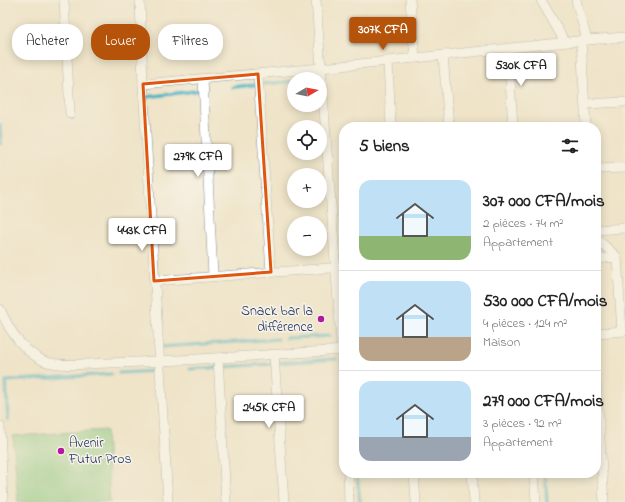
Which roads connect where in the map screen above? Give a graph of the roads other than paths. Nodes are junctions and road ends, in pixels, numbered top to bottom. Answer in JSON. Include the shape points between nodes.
{"nodes":[{"id":1,"x":64,"y":0,"type":"edge"},
{"id":2,"x":140,"y":0,"type":"edge"},
{"id":3,"x":316,"y":0,"type":"edge"},
{"id":4,"x":410,"y":0,"type":"edge"},
{"id":5,"x":541,"y":0,"type":"edge"},
{"id":6,"x":576,"y":0,"type":"edge"},
{"id":7,"x":625,"y":37,"type":"edge"},
{"id":8,"x":584,"y":40,"type":"junction"},
{"id":9,"x":565,"y":42,"type":"junction"},
{"id":10,"x":508,"y":49,"type":"junction"},
{"id":11,"x":443,"y":55,"type":"junction"},
{"id":12,"x":414,"y":58,"type":"junction"},
{"id":13,"x":388,"y":61,"type":"junction"},
{"id":14,"x":321,"y":68,"type":"junction"},
{"id":15,"x":258,"y":74,"type":"junction"},
{"id":16,"x":203,"y":79,"type":"junction"},
{"id":17,"x":143,"y":84,"type":"junction"},
{"id":18,"x":625,"y":102,"type":"edge"},
{"id":19,"x":585,"y":104,"type":"junction"},
{"id":20,"x":70,"y":114,"type":"dead end"},
{"id":21,"x":391,"y":122,"type":"edge"},
{"id":22,"x":449,"y":122,"type":"edge"},
{"id":23,"x":513,"y":122,"type":"edge"},
{"id":24,"x":586,"y":122,"type":"edge"},
{"id":25,"x":625,"y":168,"type":"edge"},
{"id":26,"x":601,"y":170,"type":"edge"},
{"id":27,"x":625,"y":228,"type":"edge"},
{"id":28,"x":601,"y":230,"type":"edge"},
{"id":29,"x":601,"y":243,"type":"edge"},
{"id":30,"x":339,"y":257,"type":"edge"},
{"id":31,"x":617,"y":257,"type":"junction"},
{"id":32,"x":601,"y":259,"type":"edge"},
{"id":33,"x":339,"y":267,"type":"edge"},
{"id":34,"x":271,"y":272,"type":"junction"},
{"id":35,"x":213,"y":276,"type":"junction"},
{"id":36,"x":154,"y":280,"type":"junction"},
{"id":37,"x":0,"y":309,"type":"edge"},
{"id":38,"x":624,"y":331,"type":"edge"},
{"id":39,"x":601,"y":333,"type":"edge"},
{"id":40,"x":339,"y":350,"type":"edge"},
{"id":41,"x":274,"y":354,"type":"junction"},
{"id":42,"x":218,"y":358,"type":"junction"},
{"id":43,"x":159,"y":362,"type":"junction"},
{"id":44,"x":0,"y":426,"type":"edge"},
{"id":45,"x":601,"y":456,"type":"edge"},
{"id":46,"x":348,"y":478,"type":"edge"},
{"id":47,"x":414,"y":478,"type":"edge"},
{"id":48,"x":472,"y":478,"type":"edge"},
{"id":49,"x":534,"y":478,"type":"edge"},
{"id":50,"x":3,"y":502,"type":"edge"},
{"id":51,"x":168,"y":502,"type":"edge"},
{"id":52,"x":226,"y":502,"type":"edge"},
{"id":53,"x":284,"y":502,"type":"edge"},
{"id":54,"x":350,"y":502,"type":"edge"},
{"id":55,"x":416,"y":502,"type":"edge"},
{"id":56,"x":474,"y":502,"type":"edge"},
{"id":57,"x":536,"y":502,"type":"edge"},
{"id":58,"x":604,"y":502,"type":"edge"}],
"edges":[{"from":1,"to":20,"type":"street"},
{"from":2,"to":17,"type":"street"},
{"from":3,"to":14,"type":"street"},
{"from":4,"to":12,"type":"street"},
{"from":5,"to":9,"type":"street"},
{"from":6,"to":8,"type":"street"},
{"from":7,"to":8,"type":"street"},
{"from":8,"to":9,"type":"street"},
{"from":8,"to":19,"type":"street"},
{"from":9,"to":10,"type":"street"},
{"from":10,"to":11,"type":"street"},
{"from":10,"to":23,"type":"street"},
{"from":11,"to":12,"type":"street"},
{"from":11,"to":22,"type":"street"},
{"from":12,"to":13,"type":"street"},
{"from":13,"to":14,"type":"street"},
{"from":13,"to":21,"type":"street"},
{"from":14,"to":15,"type":"street"},
{"from":14,"to":30,"type":"street"},
{"from":15,"to":16,"type":"street"},
{"from":15,"to":34,"type":"street"},
{"from":16,"to":17,"type":"street"},
{"from":16,"to":35,"type":"street"},
{"from":17,"to":36,"type":"street"},
{"from":18,"to":19,"type":"street"},
{"from":19,"to":24,"type":"street"},
{"from":25,"to":26,"type":"street"},
{"from":27,"to":28,"type":"street"},
{"from":29,"to":31,"type":"street"},
{"from":31,"to":32,"type":"street"},
{"from":31,"to":38,"type":"street"},
{"from":33,"to":34,"type":"street"},
{"from":34,"to":35,"type":"street"},
{"from":35,"to":36,"type":"street"},
{"from":36,"to":43,"type":"street"},
{"from":37,"to":43,"type":"street","via":[[18,342],[45,362]]},
{"from":38,"to":39,"type":"street"},
{"from":40,"to":41,"type":"street"},
{"from":41,"to":42,"type":"street"},
{"from":41,"to":53,"type":"street"},
{"from":42,"to":43,"type":"street"},
{"from":42,"to":52,"type":"street"},
{"from":43,"to":51,"type":"street"},
{"from":44,"to":50,"type":"street"},
{"from":45,"to":58,"type":"street"},
{"from":46,"to":54,"type":"street"},
{"from":47,"to":55,"type":"street"},
{"from":48,"to":56,"type":"street"},
{"from":49,"to":57,"type":"street"}]}
